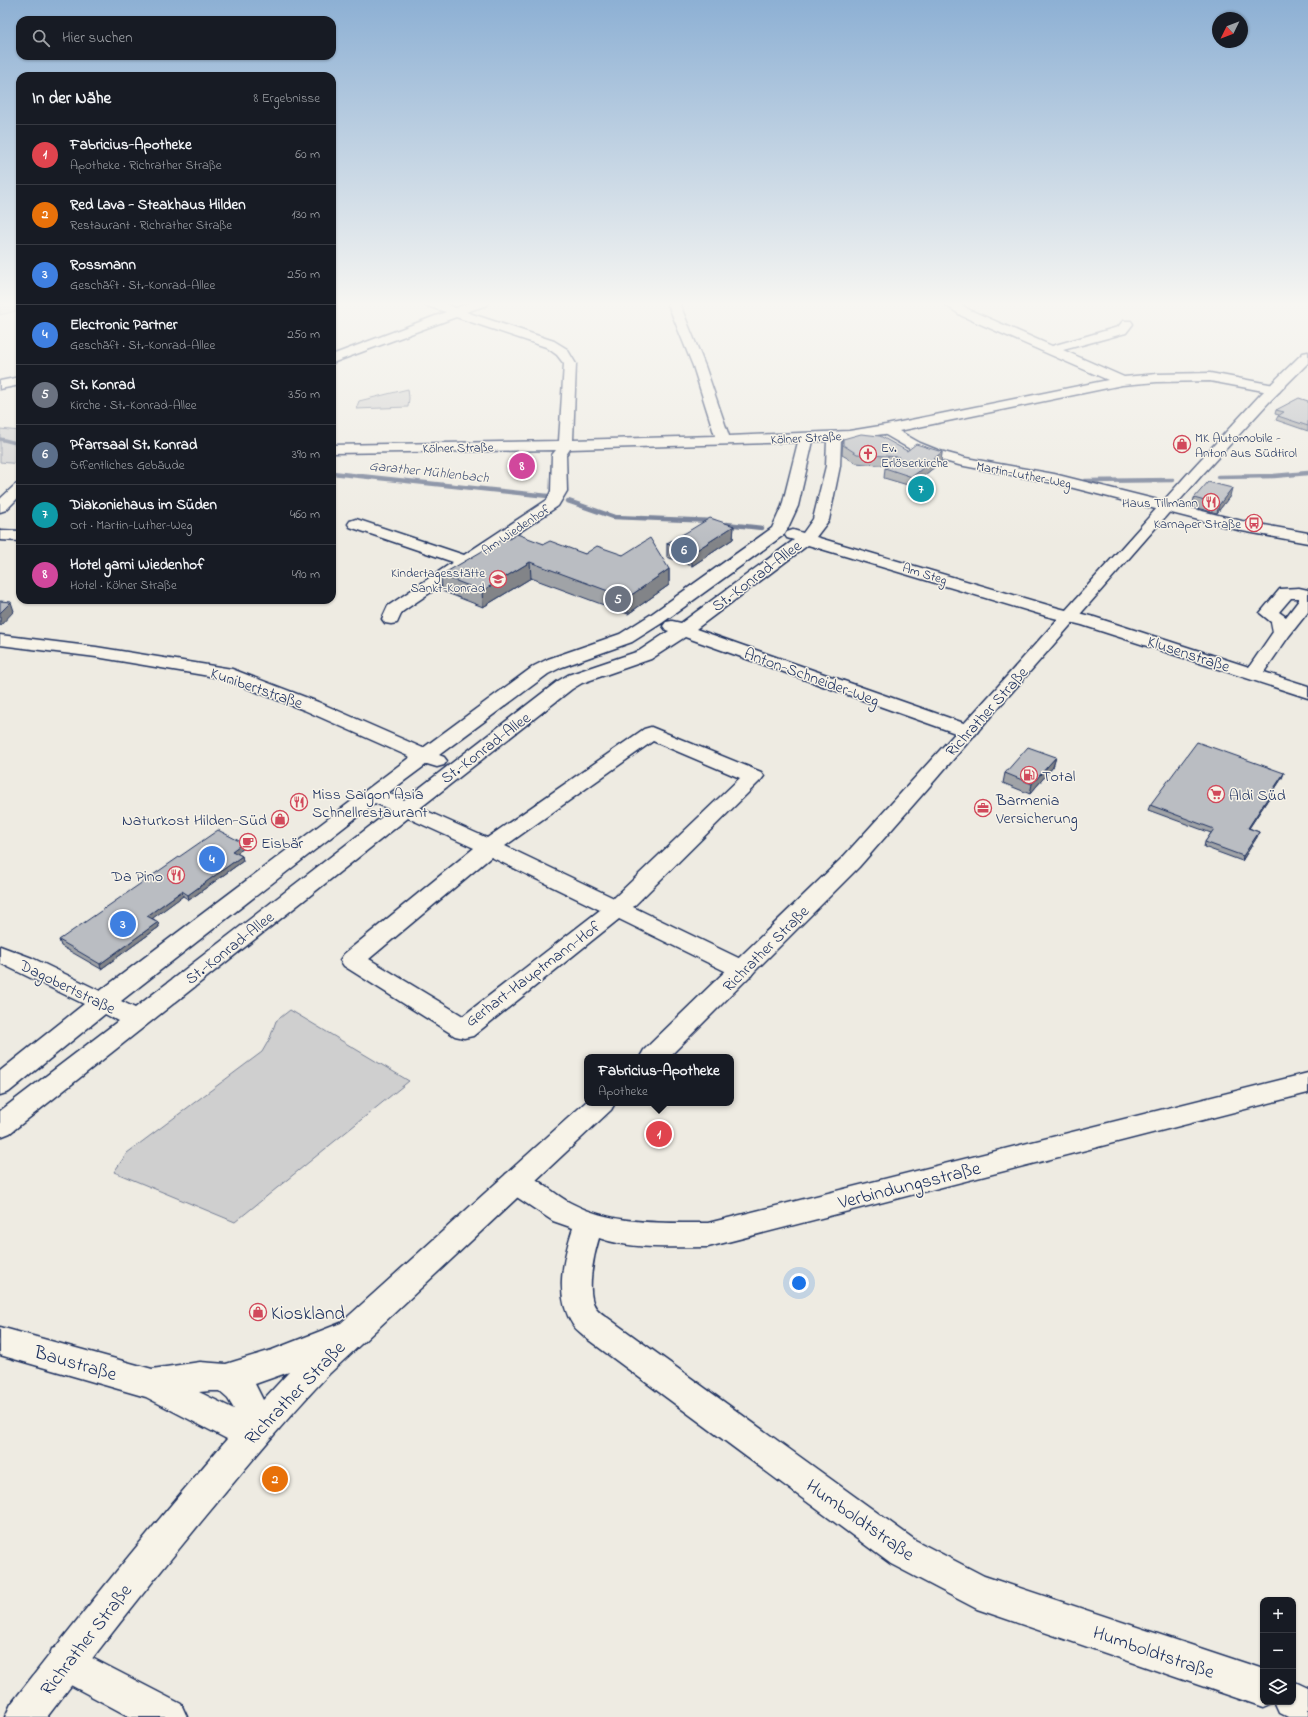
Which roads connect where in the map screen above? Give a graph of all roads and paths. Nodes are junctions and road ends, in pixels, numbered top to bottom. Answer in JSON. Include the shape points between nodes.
{"nodes":[{"id":1,"x":12,"y":382,"type":"edge"},
{"id":2,"x":569,"y":382,"type":"edge"},
{"id":3,"x":704,"y":382,"type":"edge"},
{"id":4,"x":1116,"y":382,"type":"edge"},
{"id":5,"x":1237,"y":382,"type":"edge"},
{"id":6,"x":1281,"y":382,"type":"edge"},
{"id":7,"x":0,"y":384,"type":"edge"},
{"id":8,"x":1274,"y":389,"type":"junction"},
{"id":9,"x":886,"y":429,"type":"junction"},
{"id":10,"x":834,"y":436,"type":"junction"},
{"id":11,"x":806,"y":437,"type":"junction"},
{"id":12,"x":724,"y":441,"type":"junction"},
{"id":13,"x":566,"y":445,"type":"junction"},
{"id":14,"x":336,"y":449,"type":"edge"},
{"id":15,"x":16,"y":492,"type":"edge"},
{"id":16,"x":0,"y":507,"type":"edge"},
{"id":17,"x":1166,"y":507,"type":"junction"},
{"id":18,"x":356,"y":524,"type":"dead end"},
{"id":19,"x":779,"y":531,"type":"junction"},
{"id":20,"x":0,"y":535,"type":"edge"},
{"id":21,"x":16,"y":536,"type":"edge"},
{"id":22,"x":806,"y":538,"type":"junction"},
{"id":23,"x":1308,"y":538,"type":"edge"},
{"id":24,"x":466,"y":561,"type":"junction"},
{"id":25,"x":1070,"y":616,"type":"junction"},
{"id":26,"x":391,"y":619,"type":"dead end"},
{"id":27,"x":656,"y":619,"type":"junction"},
{"id":28,"x":682,"y":630,"type":"junction"},
{"id":29,"x":1282,"y":632,"type":"dead end"},
{"id":30,"x":0,"y":640,"type":"edge"},
{"id":31,"x":1253,"y":674,"type":"junction"},
{"id":32,"x":1308,"y":692,"type":"edge"},
{"id":33,"x":968,"y":731,"type":"junction"},
{"id":34,"x":426,"y":755,"type":"junction"},
{"id":35,"x":455,"y":770,"type":"junction"},
{"id":36,"x":373,"y":794,"type":"junction"},
{"id":37,"x":407,"y":808,"type":"junction"},
{"id":38,"x":489,"y":847,"type":"junction"},
{"id":39,"x":618,"y":908,"type":"junction"},
{"id":40,"x":0,"y":954,"type":"edge"},
{"id":41,"x":744,"y":970,"type":"junction"},
{"id":42,"x":103,"y":1002,"type":"junction"},
{"id":43,"x":136,"y":1020,"type":"junction"},
{"id":44,"x":656,"y":1054,"type":"edge"},
{"id":45,"x":1308,"y":1083,"type":"edge"},
{"id":46,"x":0,"y":1085,"type":"edge"},
{"id":47,"x":599,"y":1106,"type":"edge"},
{"id":48,"x":0,"y":1126,"type":"edge"},
{"id":49,"x":516,"y":1182,"type":"junction"},
{"id":50,"x":589,"y":1223,"type":"junction"},
{"id":51,"x":356,"y":1329,"type":"junction"},
{"id":52,"x":0,"y":1341,"type":"edge"},
{"id":53,"x":226,"y":1378,"type":"junction"},
{"id":54,"x":152,"y":1384,"type":"junction"},
{"id":55,"x":251,"y":1436,"type":"junction"},
{"id":56,"x":65,"y":1662,"type":"junction"},
{"id":57,"x":1260,"y":1687,"type":"edge"},
{"id":58,"x":1296,"y":1701,"type":"edge"},
{"id":59,"x":1308,"y":1707,"type":"edge"},
{"id":60,"x":24,"y":1717,"type":"edge"},
{"id":61,"x":168,"y":1717,"type":"edge"}],
"edges":[{"from":1,"to":7,"type":"street"},
{"from":2,"to":13,"type":"street","name":"Am Wiedenhof"},
{"from":3,"to":12,"type":"street"},
{"from":4,"to":9,"type":"street","name":"Kölner Straße"},
{"from":5,"to":8,"type":"street","name":"Kölner Straße"},
{"from":6,"to":8,"type":"street","name":"Richrather Straße"},
{"from":8,"to":17,"type":"street","name":"Richrather Straße"},
{"from":9,"to":10,"type":"street","name":"Kölner Straße"},
{"from":9,"to":17,"type":"street","name":"Martin-Luther-Weg","via":[[935,454],[1077,484]]},
{"from":10,"to":11,"type":"street","name":"Kölner Straße"},
{"from":10,"to":22,"type":"street","name":"St.-Konrad-Allee","via":[[833,466],[822,520]]},
{"from":11,"to":12,"type":"street","name":"Kölner Straße"},
{"from":11,"to":19,"type":"street","name":"St.-Konrad-Allee","via":[[790,506]]},
{"from":12,"to":13,"type":"street","name":"Kölner Straße"},
{"from":13,"to":14,"type":"street","name":"Kölner Straße"},
{"from":13,"to":24,"type":"street","name":"Am Wiedenhof","via":[[559,455],[559,491],[554,503]]},
{"from":15,"to":16,"type":"street"},
{"from":17,"to":23,"type":"street","via":[[1242,526]]},
{"from":17,"to":25,"type":"street","name":"Richrather Straße"},
{"from":18,"to":24,"type":"street"},
{"from":19,"to":22,"type":"street","name":"Am Steg"},
{"from":19,"to":27,"type":"street","name":"St.-Konrad-Allee"},
{"from":20,"to":21,"type":"street"},
{"from":22,"to":25,"type":"street","name":"Am Steg"},
{"from":22,"to":28,"type":"street","name":"St.-Konrad-Allee"},
{"from":24,"to":26,"type":"street","name":"Am Wiedenhof","via":[[403,603],[394,610]]},
{"from":25,"to":31,"type":"street","name":"Klusenstraße"},
{"from":25,"to":33,"type":"street","name":"Richrather Straße"},
{"from":27,"to":28,"type":"street","name":"Anton-Schneider-Weg"},
{"from":27,"to":34,"type":"street","name":"St.-Konrad-Allee","via":[[626,638],[548,667]]},
{"from":28,"to":33,"type":"street","name":"Anton-Schneider-Weg"},
{"from":28,"to":35,"type":"street","name":"St.-Konrad-Allee","via":[[637,659],[585,675],[565,685]]},
{"from":29,"to":31,"type":"street"},
{"from":30,"to":34,"type":"street","name":"Kunibertstraße","via":[[226,673]]},
{"from":31,"to":32,"type":"street","name":"Klusenstraße"},
{"from":33,"to":41,"type":"street","name":"Richrather Straße","via":[[850,862]]},
{"from":34,"to":35,"type":"street","name":"Kunibertstraße"},
{"from":34,"to":36,"type":"street","name":"St.-Konrad-Allee"},
{"from":35,"to":37,"type":"street","name":"St.-Konrad-Allee"},
{"from":36,"to":37,"type":"street","name":"Gerhart-Hauptmann-Hof"},
{"from":36,"to":42,"type":"street","name":"St.-Konrad-Allee"},
{"from":37,"to":38,"type":"street","name":"Gerhart-Hauptmann-Hof"},
{"from":37,"to":43,"type":"street","name":"St.-Konrad-Allee"},
{"from":38,"to":39,"type":"street","name":"Gerhart-Hauptmann-Hof"},
{"from":38,"to":39,"type":"street","name":"Gerhart-Hauptmann-Hof","via":[[651,733],[754,776]]},
{"from":38,"to":39,"type":"street","name":"Gerhart-Hauptmann-Hof","via":[[352,960],[464,1029]]},
{"from":39,"to":41,"type":"street","name":"Gerhart-Hauptmann-Hof"},
{"from":40,"to":42,"type":"street","name":"Dagobertstraße"},
{"from":41,"to":44,"type":"street","name":"Richrather Straße"},
{"from":42,"to":43,"type":"street","name":"Dagobertstraße"},
{"from":42,"to":46,"type":"street","name":"St.-Konrad-Allee"},
{"from":43,"to":48,"type":"street","name":"St.-Konrad-Allee"},
{"from":45,"to":50,"type":"street","name":"Verbindungsstraße","via":[[708,1235],[637,1233],[612,1230]]},
{"from":47,"to":49,"type":"street","name":"Richrather Straße"},
{"from":49,"to":50,"type":"street","name":"Verbindungsstraße","via":[[563,1213]]},
{"from":49,"to":51,"type":"street","name":"Richrather Straße"},
{"from":50,"to":57,"type":"street","name":"Humboldtstraße","via":[[581,1245],[576,1292],[582,1313],[597,1328],[903,1552],[977,1591]]},
{"from":51,"to":53,"type":"street","name":"Baustraße","via":[[275,1363]]},
{"from":51,"to":55,"type":"street","name":"Richrather Straße","via":[[295,1387]]},
{"from":52,"to":54,"type":"street","name":"Baustraße"},
{"from":53,"to":54,"type":"street","name":"Baustraße","via":[[196,1378]]},
{"from":53,"to":55,"type":"street","via":[[240,1388],[248,1401],[252,1414]]},
{"from":54,"to":55,"type":"street","name":"Baustraße"},
{"from":55,"to":56,"type":"street","name":"Richrather Straße"},
{"from":56,"to":60,"type":"street","name":"Richrather Straße"},
{"from":56,"to":61,"type":"street"},
{"from":58,"to":59,"type":"street"}]}
